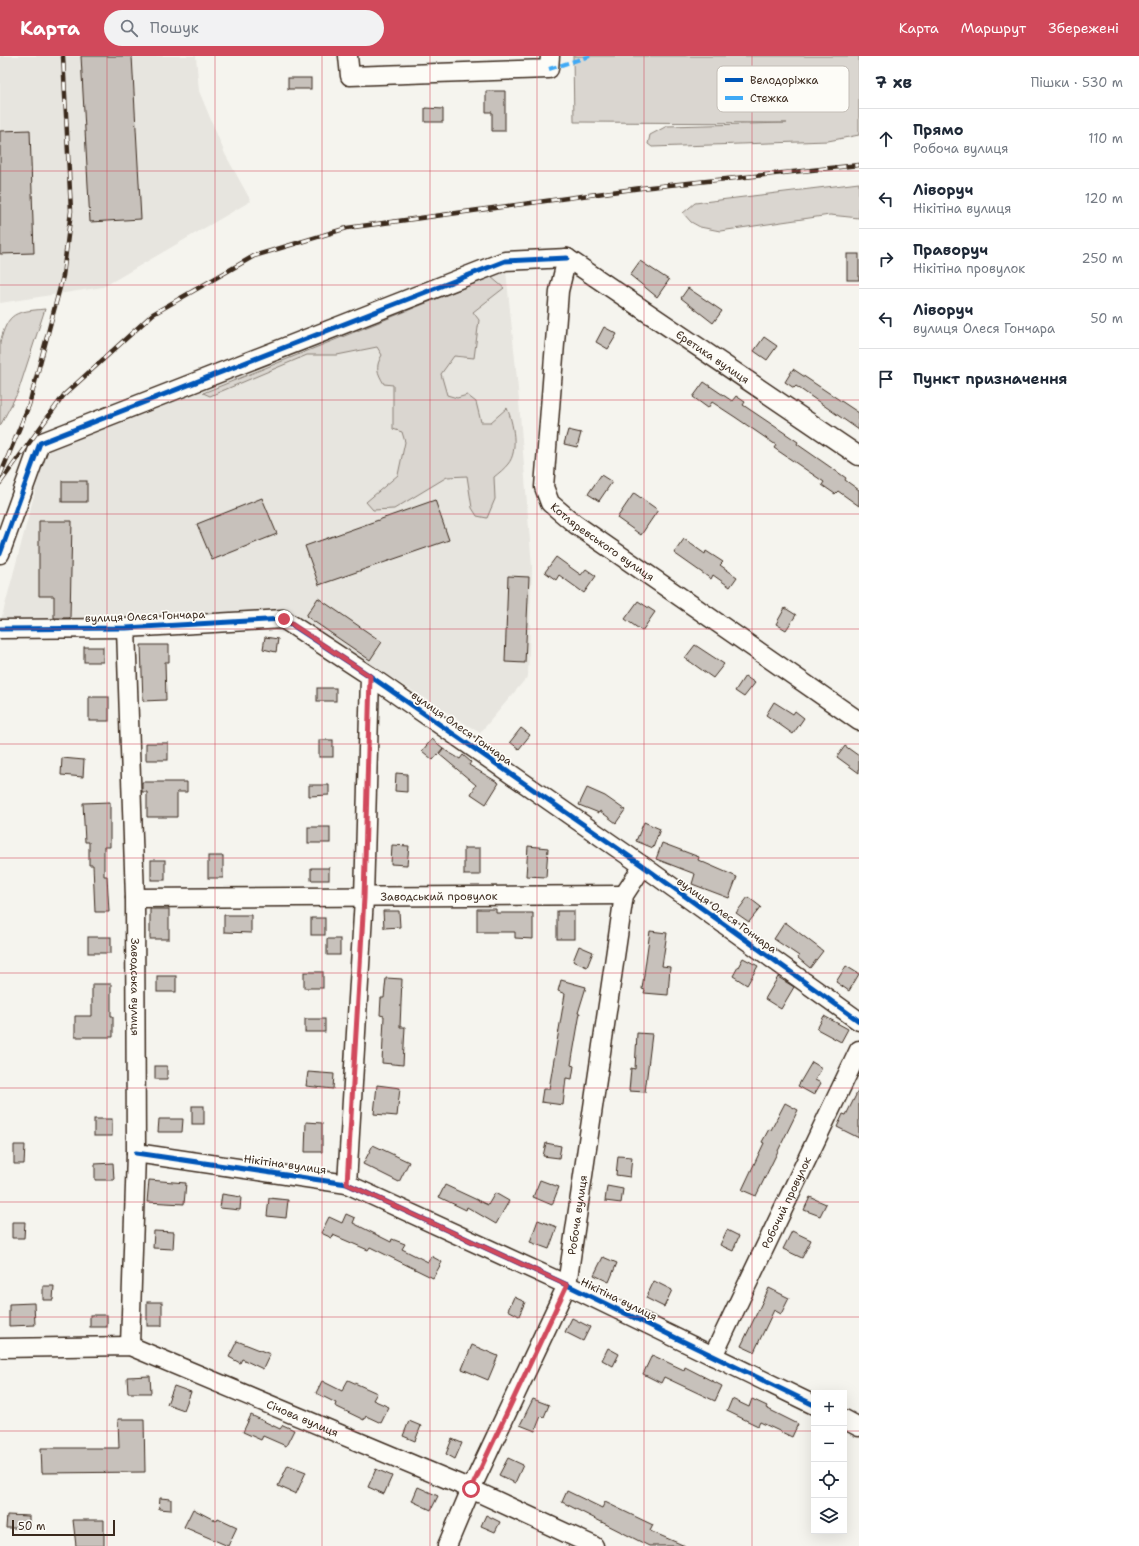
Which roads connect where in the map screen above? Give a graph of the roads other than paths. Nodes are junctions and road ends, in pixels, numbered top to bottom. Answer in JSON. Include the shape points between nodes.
{"nodes":[{"id":1,"x":348,"y":56,"type":"edge"},
{"id":2,"x":550,"y":56,"type":"edge"},
{"id":3,"x":567,"y":258,"type":"junction"},
{"id":4,"x":859,"y":456,"type":"edge"},
{"id":5,"x":0,"y":554,"type":"edge"},
{"id":6,"x":126,"y":628,"type":"junction"},
{"id":7,"x":0,"y":630,"type":"edge"},
{"id":8,"x":370,"y":676,"type":"junction"},
{"id":9,"x":859,"y":721,"type":"edge"},
{"id":10,"x":643,"y":866,"type":"junction"},
{"id":11,"x":624,"y":895,"type":"junction"},
{"id":12,"x":135,"y":898,"type":"junction"},
{"id":13,"x":364,"y":898,"type":"junction"},
{"id":14,"x":859,"y":1021,"type":"edge"},
{"id":15,"x":859,"y":1050,"type":"edge"},
{"id":16,"x":136,"y":1153,"type":"junction"},
{"id":17,"x":347,"y":1184,"type":"junction"},
{"id":18,"x":567,"y":1285,"type":"junction"},
{"id":19,"x":130,"y":1346,"type":"junction"},
{"id":20,"x":0,"y":1348,"type":"edge"},
{"id":21,"x":713,"y":1356,"type":"junction"},
{"id":22,"x":811,"y":1404,"type":"edge"},
{"id":23,"x":847,"y":1420,"type":"edge"},
{"id":24,"x":859,"y":1426,"type":"edge"},
{"id":25,"x":471,"y":1489,"type":"junction"},
{"id":26,"x":447,"y":1546,"type":"edge"},
{"id":27,"x":594,"y":1546,"type":"edge"}],
"edges":[{"from":1,"to":2,"type":"street","via":[[350,76],[549,69]]},
{"from":3,"to":4,"type":"street","name":"Єретика вулиця"},
{"from":3,"to":5,"type":"street","via":[[505,261],[40,443]]},
{"from":3,"to":9,"type":"street","name":"Котляревського вулиця","via":[[559,291],[544,487],[550,503],[575,524]]},
{"from":6,"to":7,"type":"street","name":"вулиця Олеся Гончара"},
{"from":6,"to":8,"type":"street","name":"вулиця Олеся Гончара","via":[[284,619]]},
{"from":6,"to":12,"type":"street","name":"Заводська вулиця"},
{"from":8,"to":10,"type":"street","name":"вулиця Олеся Гончара"},
{"from":8,"to":13,"type":"street"},
{"from":10,"to":11,"type":"street","name":"Робоча вулиця"},
{"from":10,"to":14,"type":"street","name":"вулиця Олеся Гончара"},
{"from":11,"to":13,"type":"street","name":"Заводський провулок"},
{"from":11,"to":18,"type":"street","name":"Робоча вулиця"},
{"from":12,"to":13,"type":"street","name":"Заводський провулок"},
{"from":12,"to":16,"type":"street","name":"Заводська вулиця"},
{"from":13,"to":17,"type":"street"},
{"from":15,"to":21,"type":"street","name":"Робочий провулок"},
{"from":16,"to":17,"type":"street","name":"Нікітіна вулиця"},
{"from":16,"to":19,"type":"street","name":"Заводська вулиця"},
{"from":17,"to":18,"type":"street","name":"Нікітіна вулиця"},
{"from":18,"to":21,"type":"street","name":"Нікітіна вулиця"},
{"from":18,"to":25,"type":"street","name":"Робоча вулиця"},
{"from":19,"to":20,"type":"street","name":"Січова вулиця"},
{"from":19,"to":25,"type":"street","name":"Січова вулиця"},
{"from":21,"to":22,"type":"street","name":"Нікітіна вулиця"},
{"from":23,"to":24,"type":"street"},
{"from":25,"to":26,"type":"street","name":"Робоча вулиця"},
{"from":25,"to":27,"type":"street","name":"Січова вулиця"}]}
